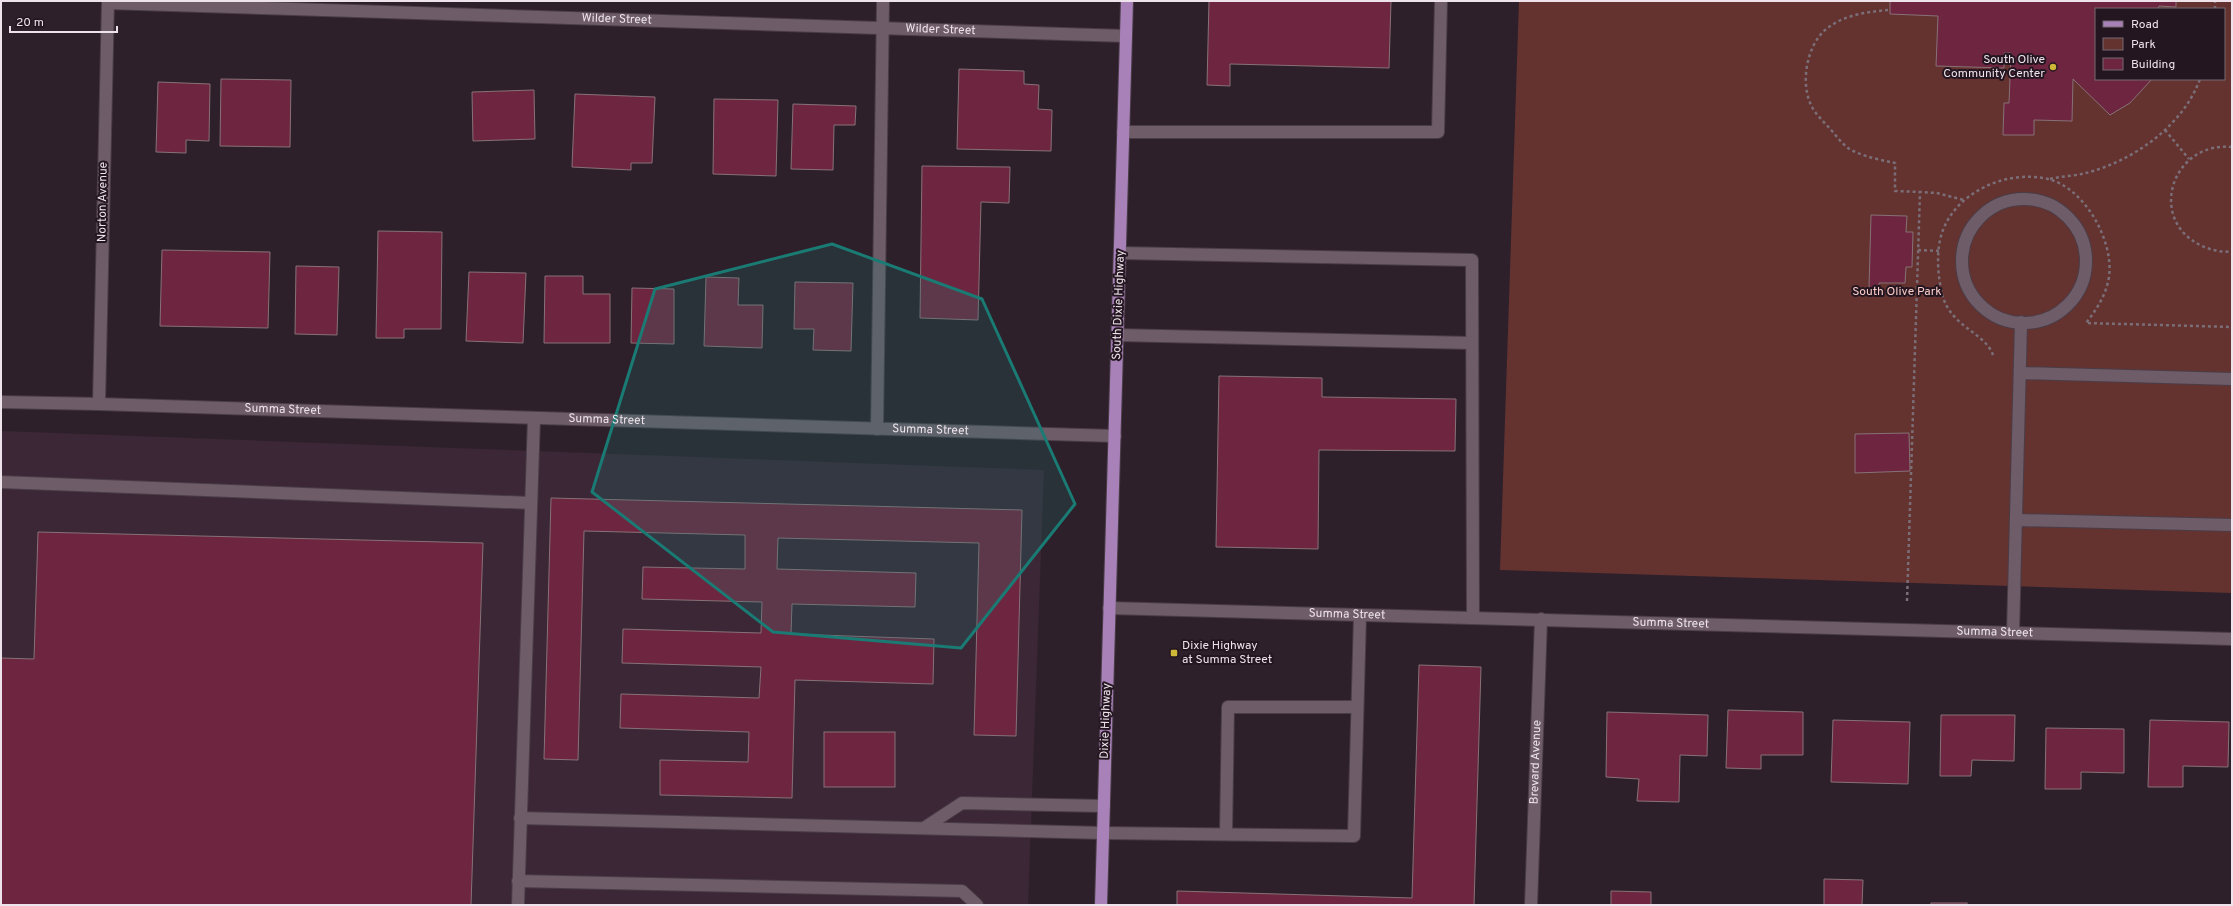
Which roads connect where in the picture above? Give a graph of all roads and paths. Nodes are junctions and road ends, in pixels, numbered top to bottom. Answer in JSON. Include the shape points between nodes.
{"nodes":[{"id":1,"x":883,"y":1,"type":"edge"},
{"id":2,"x":1127,"y":1,"type":"edge"},
{"id":3,"x":1441,"y":1,"type":"edge"},
{"id":4,"x":108,"y":2,"type":"edge"},
{"id":5,"x":1888,"y":10,"type":"dead end"},
{"id":6,"x":882,"y":28,"type":"junction"},
{"id":7,"x":1126,"y":36,"type":"junction"},
{"id":8,"x":2199,"y":80,"type":"edge"},
{"id":9,"x":2165,"y":130,"type":"junction"},
{"id":10,"x":1123,"y":132,"type":"junction"},
{"id":11,"x":2232,"y":147,"type":"edge"},
{"id":12,"x":2190,"y":159,"type":"junction"},
{"id":13,"x":2050,"y":179,"type":"dead end"},
{"id":14,"x":1920,"y":192,"type":"junction"},
{"id":15,"x":1964,"y":200,"type":"dead end"},
{"id":16,"x":1918,"y":250,"type":"junction"},
{"id":17,"x":1938,"y":251,"type":"dead end"},
{"id":18,"x":2232,"y":251,"type":"edge"},
{"id":19,"x":1120,"y":253,"type":"junction"},
{"id":20,"x":2021,"y":322,"type":"junction"},
{"id":21,"x":1118,"y":335,"type":"junction"},
{"id":22,"x":1472,"y":343,"type":"junction"},
{"id":23,"x":2020,"y":373,"type":"junction"},
{"id":24,"x":2232,"y":379,"type":"edge"},
{"id":25,"x":1,"y":402,"type":"edge"},
{"id":26,"x":99,"y":404,"type":"junction"},
{"id":27,"x":534,"y":418,"type":"junction"},
{"id":28,"x":877,"y":429,"type":"junction"},
{"id":29,"x":1115,"y":436,"type":"junction"},
{"id":30,"x":1,"y":482,"type":"edge"},
{"id":31,"x":531,"y":504,"type":"junction"},
{"id":32,"x":2016,"y":520,"type":"junction"},
{"id":33,"x":2232,"y":525,"type":"edge"},
{"id":34,"x":1907,"y":601,"type":"dead end"},
{"id":35,"x":1110,"y":608,"type":"junction"},
{"id":36,"x":1360,"y":615,"type":"junction"},
{"id":37,"x":1473,"y":617,"type":"junction"},
{"id":38,"x":1541,"y":619,"type":"junction"},
{"id":39,"x":2013,"y":633,"type":"junction"},
{"id":40,"x":2232,"y":639,"type":"edge"},
{"id":41,"x":1357,"y":707,"type":"junction"},
{"id":42,"x":1104,"y":806,"type":"junction"},
{"id":43,"x":520,"y":818,"type":"junction"},
{"id":44,"x":924,"y":828,"type":"junction"},
{"id":45,"x":1103,"y":833,"type":"junction"},
{"id":46,"x":1226,"y":834,"type":"junction"},
{"id":47,"x":518,"y":881,"type":"junction"},
{"id":48,"x":518,"y":905,"type":"edge"},
{"id":49,"x":977,"y":905,"type":"edge"},
{"id":50,"x":1101,"y":905,"type":"edge"},
{"id":51,"x":1531,"y":905,"type":"edge"}],
"edges":[{"from":1,"to":6,"type":"street"},
{"from":2,"to":7,"type":"main road","name":"South Dixie Highway"},
{"from":3,"to":10,"type":"street","via":[[1438,132]]},
{"from":4,"to":6,"type":"street","name":"Wilder Street"},
{"from":4,"to":26,"type":"street","name":"Norton Avenue"},
{"from":5,"to":14,"type":"path","via":[[1858,14],[1824,31],[1808,66],[1808,93],[1812,107],[1841,142],[1851,150],[1895,162],[1895,191]]},
{"from":6,"to":7,"type":"street","name":"Wilder Street"},
{"from":6,"to":28,"type":"street"},
{"from":7,"to":10,"type":"main road","name":"South Dixie Highway"},
{"from":8,"to":9,"type":"path","via":[[2185,107]]},
{"from":9,"to":12,"type":"path"},
{"from":9,"to":13,"type":"path","via":[[2137,151],[2107,166],[2087,173]]},
{"from":10,"to":19,"type":"main road","name":"South Dixie Highway"},
{"from":11,"to":12,"type":"path","via":[[2211,148]]},
{"from":12,"to":18,"type":"path","via":[[2181,168],[2171,190],[2173,214],[2178,225],[2194,243],[2217,251]]},
{"from":14,"to":15,"type":"path","via":[[1937,193]]},
{"from":14,"to":16,"type":"path"},
{"from":16,"to":17,"type":"path"},
{"from":16,"to":34,"type":"path"},
{"from":19,"to":21,"type":"main road","name":"South Dixie Highway"},
{"from":19,"to":22,"type":"street","via":[[1472,260]]},
{"from":20,"to":20,"type":"street","via":[[2030,323],[2050,317],[2068,305],[2081,288],[2087,267],[2085,246],[2076,226],[2061,210],[2042,200],[2020,198],[2001,202],[1984,212],[1970,227],[1963,246],[1961,265],[1966,285],[1976,301],[1991,314]]},
{"from":20,"to":23,"type":"street"},
{"from":21,"to":22,"type":"street"},
{"from":21,"to":29,"type":"main road","name":"South Dixie Highway"},
{"from":22,"to":37,"type":"street"},
{"from":23,"to":24,"type":"street"},
{"from":23,"to":32,"type":"street"},
{"from":25,"to":26,"type":"street","name":"Summa Street"},
{"from":26,"to":27,"type":"street","name":"Summa Street"},
{"from":27,"to":28,"type":"street","name":"Summa Street"},
{"from":27,"to":31,"type":"street"},
{"from":28,"to":29,"type":"street","name":"Summa Street"},
{"from":29,"to":35,"type":"main road","name":"South Dixie Highway"},
{"from":30,"to":31,"type":"street"},
{"from":31,"to":43,"type":"street"},
{"from":32,"to":33,"type":"street"},
{"from":32,"to":39,"type":"street"},
{"from":35,"to":36,"type":"street","name":"Summa Street"},
{"from":35,"to":42,"type":"main road","name":"Dixie Highway"},
{"from":36,"to":37,"type":"street","name":"Summa Street"},
{"from":36,"to":41,"type":"street"},
{"from":37,"to":38,"type":"street","name":"Summa Street"},
{"from":38,"to":39,"type":"street","name":"Summa Street"},
{"from":38,"to":51,"type":"street","name":"Brevard Avenue"},
{"from":39,"to":40,"type":"street","name":"Summa Street"},
{"from":41,"to":46,"type":"street","via":[[1228,707]]},
{"from":41,"to":46,"type":"street","via":[[1354,836]]},
{"from":42,"to":44,"type":"street","via":[[962,803]]},
{"from":42,"to":45,"type":"main road","name":"Dixie Highway"},
{"from":43,"to":44,"type":"street"},
{"from":43,"to":47,"type":"street"},
{"from":44,"to":45,"type":"street"},
{"from":45,"to":46,"type":"street"},
{"from":45,"to":50,"type":"main road"},
{"from":47,"to":48,"type":"street"},
{"from":47,"to":49,"type":"street","via":[[962,891]]}]}
